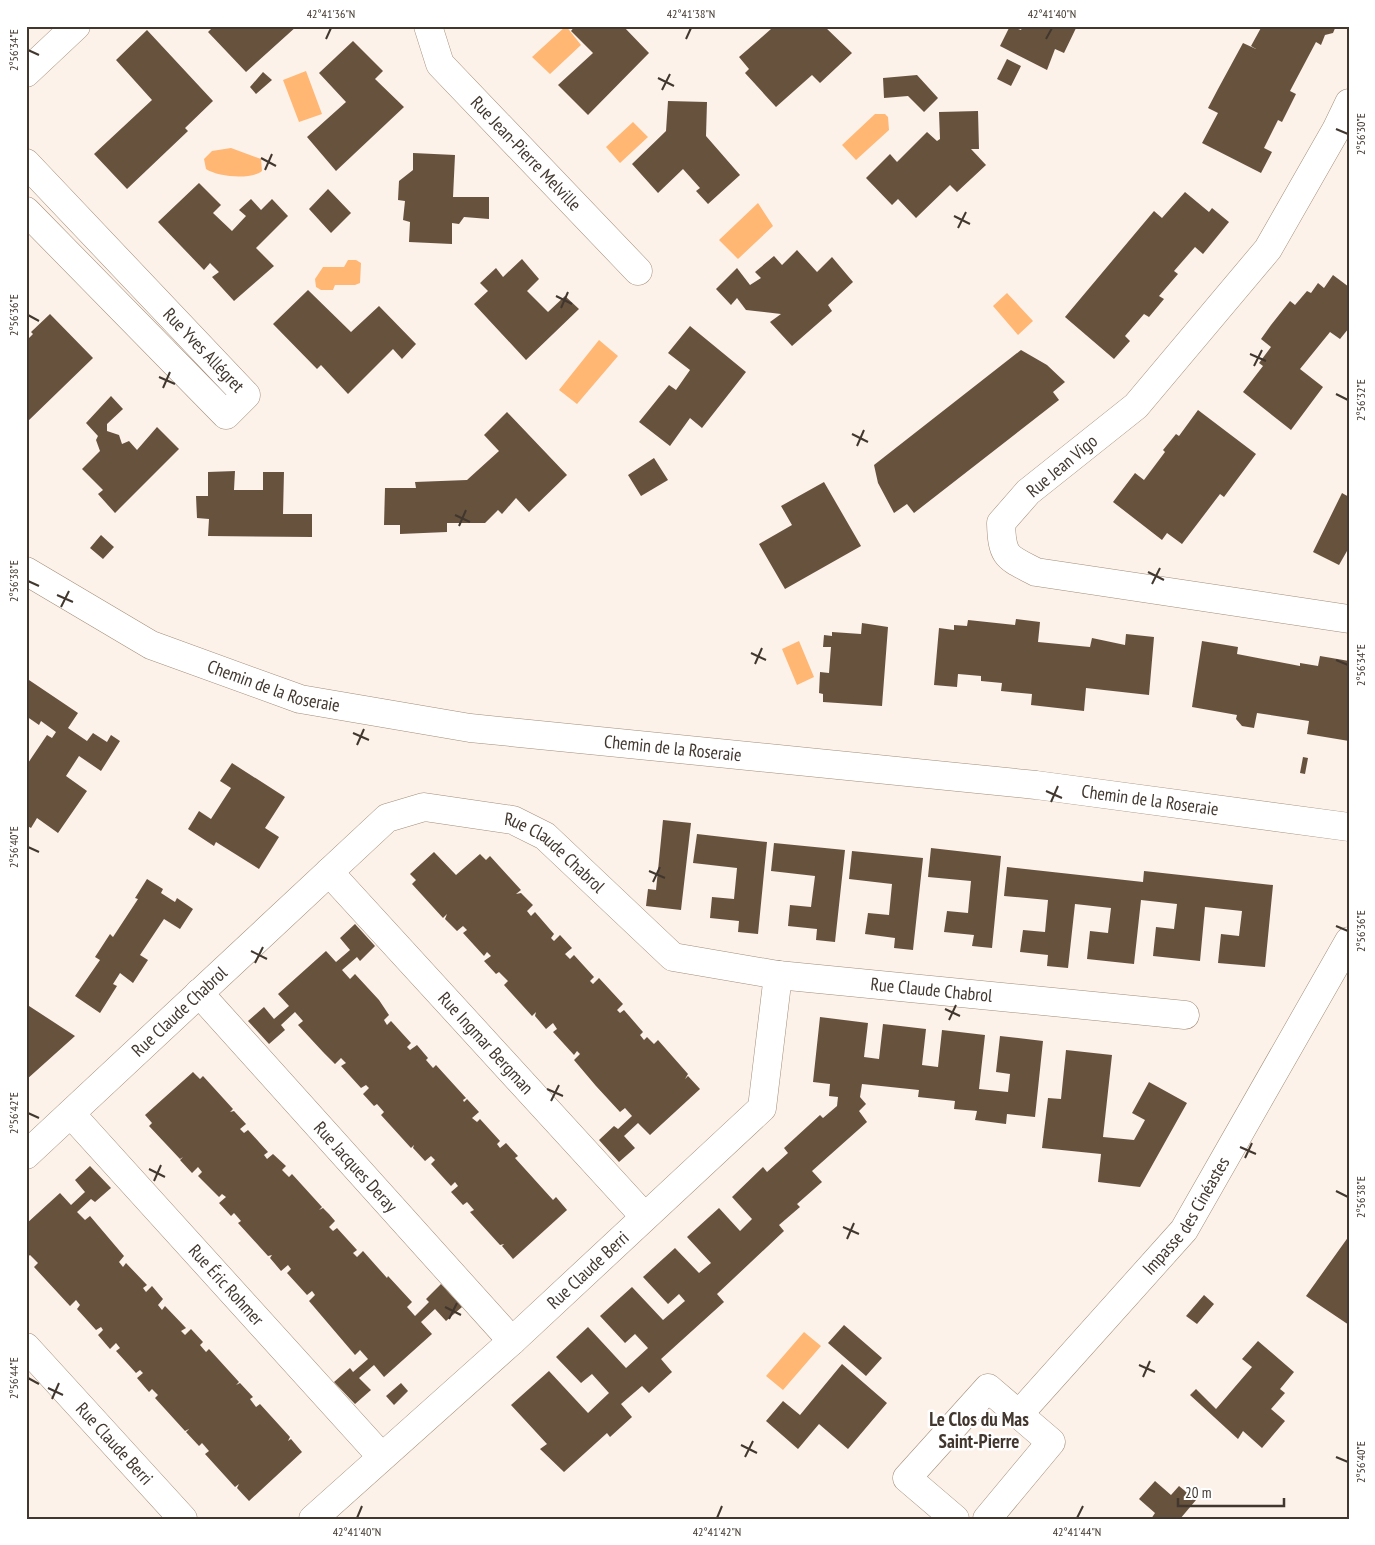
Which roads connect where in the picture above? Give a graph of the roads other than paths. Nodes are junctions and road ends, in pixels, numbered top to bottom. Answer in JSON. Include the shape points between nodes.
{"nodes":[{"id":1,"x":76,"y":26,"type":"edge"},
{"id":2,"x":428,"y":26,"type":"edge"},
{"id":3,"x":26,"y":73,"type":"edge"},
{"id":4,"x":1349,"y":103,"type":"edge"},
{"id":5,"x":26,"y":163,"type":"edge"},
{"id":6,"x":26,"y":212,"type":"edge"},
{"id":7,"x":638,"y":271,"type":"dead end"},
{"id":8,"x":26,"y":571,"type":"edge"},
{"id":9,"x":1349,"y":619,"type":"edge"},
{"id":10,"x":1349,"y":827,"type":"edge"},
{"id":11,"x":329,"y":872,"type":"junction"},
{"id":12,"x":1349,"y":941,"type":"edge"},
{"id":13,"x":778,"y":974,"type":"junction"},
{"id":14,"x":198,"y":993,"type":"junction"},
{"id":15,"x":1185,"y":1015,"type":"dead end"},
{"id":16,"x":71,"y":1114,"type":"junction"},
{"id":17,"x":26,"y":1155,"type":"edge"},
{"id":18,"x":644,"y":1216,"type":"junction"},
{"id":19,"x":512,"y":1341,"type":"junction"},
{"id":20,"x":26,"y":1347,"type":"edge"},
{"id":21,"x":1019,"y":1414,"type":"junction"},
{"id":22,"x":381,"y":1456,"type":"junction"},
{"id":23,"x":183,"y":1519,"type":"edge"},
{"id":24,"x":312,"y":1519,"type":"edge"},
{"id":25,"x":955,"y":1519,"type":"edge"},
{"id":26,"x":987,"y":1519,"type":"edge"}],
"edges":[{"from":1,"to":3,"type":"street"},
{"from":2,"to":7,"type":"street","name":"Rue Jean-Pierre Melville","via":[[440,64]]},
{"from":4,"to":9,"type":"street","name":"Rue Jean Vigo","via":[[1268,249],[1136,406],[1028,492],[1001,523],[1002,546],[1010,559],[1036,572]]},
{"from":5,"to":6,"type":"street","name":"Rue Yves Allégret","via":[[246,395],[226,415]]},
{"from":8,"to":10,"type":"street","name":"Chemin de la Roseraie","via":[[152,645],[300,699],[470,728],[1036,785]]},
{"from":11,"to":13,"type":"street","name":"Rue Claude Chabrol","via":[[387,818],[424,808],[513,820],[545,836],[672,957]]},
{"from":11,"to":14,"type":"street","name":"Rue Claude Chabrol"},
{"from":11,"to":18,"type":"street","name":"Rue Ingmar Bergman"},
{"from":12,"to":21,"type":"street","name":"Impasse des Cinéastes","via":[[1184,1230]]},
{"from":13,"to":15,"type":"street","name":"Rue Claude Chabrol"},
{"from":13,"to":18,"type":"street","name":"Rue Claude Berri","via":[[762,1108]]},
{"from":14,"to":16,"type":"street","name":"Rue Claude Chabrol"},
{"from":14,"to":19,"type":"street","name":"Rue Jacques Deray"},
{"from":16,"to":17,"type":"street","name":"Rue Claude Chabrol"},
{"from":16,"to":22,"type":"street","name":"Rue Éric Rohmer"},
{"from":18,"to":19,"type":"street","name":"Rue Claude Berri"},
{"from":19,"to":22,"type":"street","name":"Rue Claude Berri"},
{"from":20,"to":23,"type":"street","name":"Rue Claude Berri"},
{"from":21,"to":25,"type":"street","via":[[988,1388],[907,1478]]},
{"from":21,"to":26,"type":"street","via":[[1051,1442]]},
{"from":22,"to":24,"type":"street","name":"Rue Claude Berri"}]}
